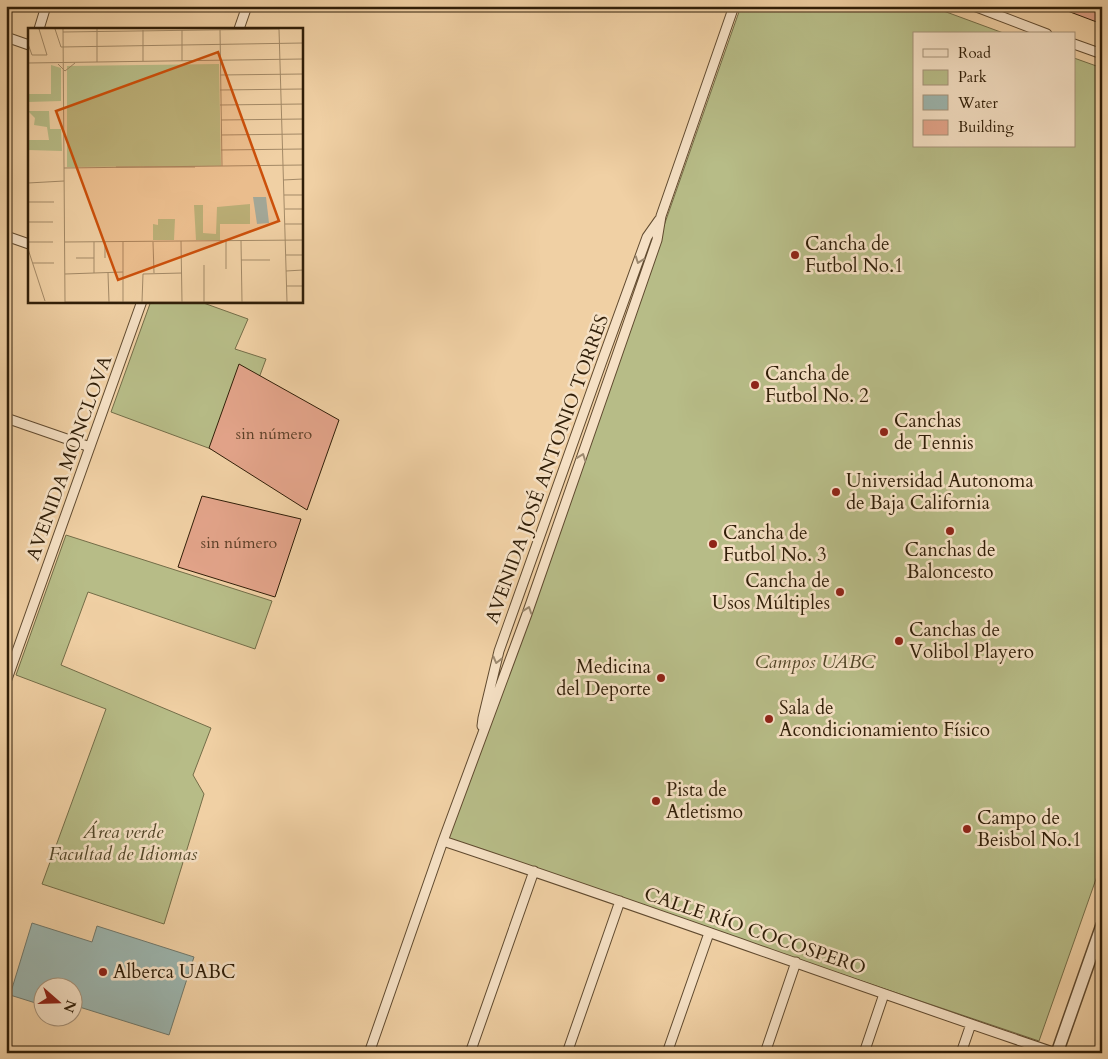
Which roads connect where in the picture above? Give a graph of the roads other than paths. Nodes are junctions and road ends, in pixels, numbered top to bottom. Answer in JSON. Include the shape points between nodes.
{"nodes":[{"id":1,"x":46,"y":6,"type":"edge"},
{"id":2,"x":734,"y":6,"type":"edge"},
{"id":3,"x":974,"y":6,"type":"edge"},
{"id":4,"x":245,"y":7,"type":"edge"},
{"id":5,"x":39,"y":28,"type":"edge"},
{"id":6,"x":239,"y":28,"type":"edge"},
{"id":7,"x":1042,"y":32,"type":"edge"},
{"id":8,"x":6,"y":37,"type":"edge"},
{"id":9,"x":28,"y":45,"type":"edge"},
{"id":10,"x":1076,"y":45,"type":"edge"},
{"id":11,"x":1102,"y":54,"type":"edge"},
{"id":12,"x":661,"y":216,"type":"junction"},
{"id":13,"x":6,"y":236,"type":"edge"},
{"id":14,"x":28,"y":244,"type":"edge"},
{"id":15,"x":142,"y":302,"type":"edge"},
{"id":16,"x":600,"y":364,"type":"junction"},
{"id":17,"x":613,"y":368,"type":"junction"},
{"id":18,"x":6,"y":418,"type":"edge"},
{"id":19,"x":90,"y":447,"type":"junction"},
{"id":20,"x":557,"y":487,"type":"junction"},
{"id":21,"x":570,"y":490,"type":"junction"},
{"id":22,"x":6,"y":682,"type":"edge"},
{"id":23,"x":481,"y":738,"type":"junction"},
{"id":24,"x":443,"y":841,"type":"junction"},
{"id":25,"x":534,"y":871,"type":"junction"},
{"id":26,"x":620,"y":901,"type":"junction"},
{"id":27,"x":1102,"y":925,"type":"edge"},
{"id":28,"x":709,"y":933,"type":"junction"},
{"id":29,"x":796,"y":962,"type":"junction"},
{"id":30,"x":884,"y":994,"type":"junction"},
{"id":31,"x":971,"y":1024,"type":"junction"},
{"id":32,"x":369,"y":1053,"type":"edge"},
{"id":33,"x":470,"y":1053,"type":"edge"},
{"id":34,"x":567,"y":1053,"type":"edge"},
{"id":35,"x":666,"y":1053,"type":"edge"},
{"id":36,"x":765,"y":1053,"type":"edge"},
{"id":37,"x":864,"y":1053,"type":"edge"},
{"id":38,"x":961,"y":1053,"type":"edge"},
{"id":39,"x":1057,"y":1053,"type":"edge"}],
"edges":[{"from":1,"to":5,"type":"street"},
{"from":2,"to":12,"type":"street","name":"AVENIDA JOSÉ ANTONIO TORRES"},
{"from":3,"to":7,"type":"street"},
{"from":4,"to":6,"type":"street"},
{"from":8,"to":9,"type":"street"},
{"from":10,"to":11,"type":"street"},
{"from":12,"to":16,"type":"street","name":"AVENIDA JOSÉ ANTONIO TORRES","one_way":true,"via":[[647,237]]},
{"from":12,"to":17,"type":"street","name":"AVENIDA JOSÉ ANTONIO TORRES","via":[[657,240]]},
{"from":13,"to":14,"type":"street"},
{"from":15,"to":19,"type":"street","name":"AVENIDA MONCLOVA"},
{"from":16,"to":17,"type":"street"},
{"from":16,"to":20,"type":"street","name":"AVENIDA JOSÉ ANTONIO TORRES"},
{"from":21,"to":17,"type":"street","name":"AVENIDA JOSÉ ANTONIO TORRES","one_way":true},
{"from":18,"to":19,"type":"street"},
{"from":19,"to":22,"type":"street","name":"AVENIDA MONCLOVA"},
{"from":20,"to":21,"type":"street"},
{"from":20,"to":23,"type":"street","name":"AVENIDA JOSÉ ANTONIO TORRES","one_way":true,"via":[[499,651]]},
{"from":23,"to":21,"type":"street","name":"AVENIDA JOSÉ ANTONIO TORRES","one_way":true},
{"from":23,"to":24,"type":"street","name":"AVENIDA JOSÉ ANTONIO TORRES"},
{"from":24,"to":25,"type":"street","name":"CALLE RÍO COCOSPERO"},
{"from":24,"to":32,"type":"street","name":"AVENIDA JOSÉ ANTONIO TORRES"},
{"from":25,"to":26,"type":"street","name":"CALLE RÍO COCOSPERO"},
{"from":25,"to":33,"type":"street"},
{"from":26,"to":28,"type":"street","name":"CALLE RÍO COCOSPERO"},
{"from":26,"to":34,"type":"street"},
{"from":27,"to":39,"type":"street"},
{"from":28,"to":29,"type":"street","name":"CALLE RÍO COCOSPERO"},
{"from":28,"to":35,"type":"street"},
{"from":29,"to":30,"type":"street","name":"CALLE RÍO COCOSPERO"},
{"from":29,"to":36,"type":"street"},
{"from":30,"to":31,"type":"street","name":"CALLE RÍO COCOSPERO"},
{"from":30,"to":37,"type":"street"},
{"from":31,"to":38,"type":"street"},
{"from":31,"to":39,"type":"street","name":"CALLE RÍO COCOSPERO"}]}
